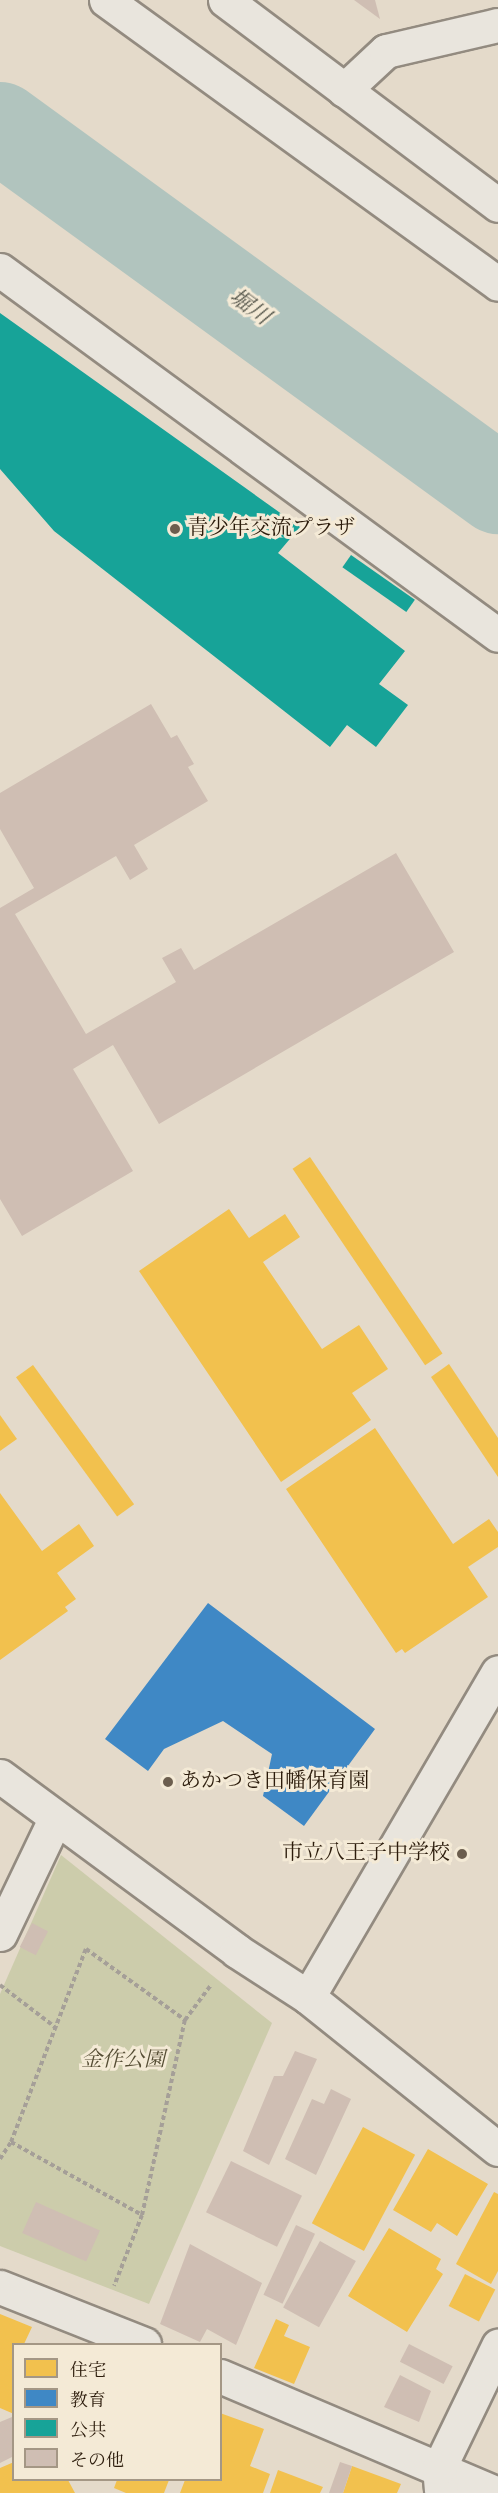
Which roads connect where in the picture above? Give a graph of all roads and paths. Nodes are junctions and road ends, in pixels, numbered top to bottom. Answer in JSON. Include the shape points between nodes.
{"nodes":[{"id":1,"x":106,"y":0,"type":"edge"},
{"id":2,"x":225,"y":0,"type":"edge"},
{"id":3,"x":498,"y":25,"type":"edge"},
{"id":4,"x":344,"y":90,"type":"junction"},
{"id":5,"x":498,"y":205,"type":"edge"},
{"id":6,"x":0,"y":270,"type":"edge"},
{"id":7,"x":498,"y":284,"type":"edge"},
{"id":8,"x":498,"y":635,"type":"edge"},
{"id":9,"x":498,"y":1672,"type":"edge"},
{"id":10,"x":0,"y":1776,"type":"edge"},
{"id":11,"x":55,"y":1819,"type":"junction"},
{"id":12,"x":0,"y":1934,"type":"edge"},
{"id":13,"x":237,"y":1952,"type":"junction"},
{"id":14,"x":0,"y":1985,"type":"edge"},
{"id":15,"x":308,"y":1997,"type":"junction"},
{"id":16,"x":185,"y":2020,"type":"junction"},
{"id":17,"x":55,"y":2027,"type":"junction"},
{"id":18,"x":11,"y":2142,"type":"junction"},
{"id":19,"x":498,"y":2149,"type":"edge"},
{"id":20,"x":0,"y":2159,"type":"edge"},
{"id":21,"x":142,"y":2215,"type":"junction"},
{"id":22,"x":0,"y":2287,"type":"edge"},
{"id":23,"x":99,"y":2325,"type":"junction"},
{"id":24,"x":142,"y":2343,"type":"edge"},
{"id":25,"x":498,"y":2346,"type":"edge"},
{"id":26,"x":222,"y":2377,"type":"edge"},
{"id":27,"x":440,"y":2480,"type":"edge"},
{"id":28,"x":495,"y":2493,"type":"edge"}],
"edges":[{"from":1,"to":7,"type":"street"},
{"from":2,"to":4,"type":"street"},
{"from":3,"to":4,"type":"street","via":[[386,51]]},
{"from":4,"to":5,"type":"street"},
{"from":6,"to":8,"type":"street"},
{"from":9,"to":15,"type":"street"},
{"from":10,"to":11,"type":"street"},
{"from":11,"to":12,"type":"street"},
{"from":11,"to":13,"type":"street"},
{"from":13,"to":15,"type":"street"},
{"from":13,"to":16,"type":"path"},
{"from":14,"to":17,"type":"path"},
{"from":15,"to":19,"type":"street"},
{"from":16,"to":17,"type":"path","via":[[86,1948]]},
{"from":16,"to":21,"type":"path"},
{"from":17,"to":18,"type":"path"},
{"from":18,"to":20,"type":"path"},
{"from":18,"to":21,"type":"path"},
{"from":21,"to":23,"type":"path"},
{"from":22,"to":23,"type":"street"},
{"from":23,"to":24,"type":"street"},
{"from":25,"to":27,"type":"street"},
{"from":26,"to":27,"type":"street"},
{"from":27,"to":28,"type":"street"}]}
